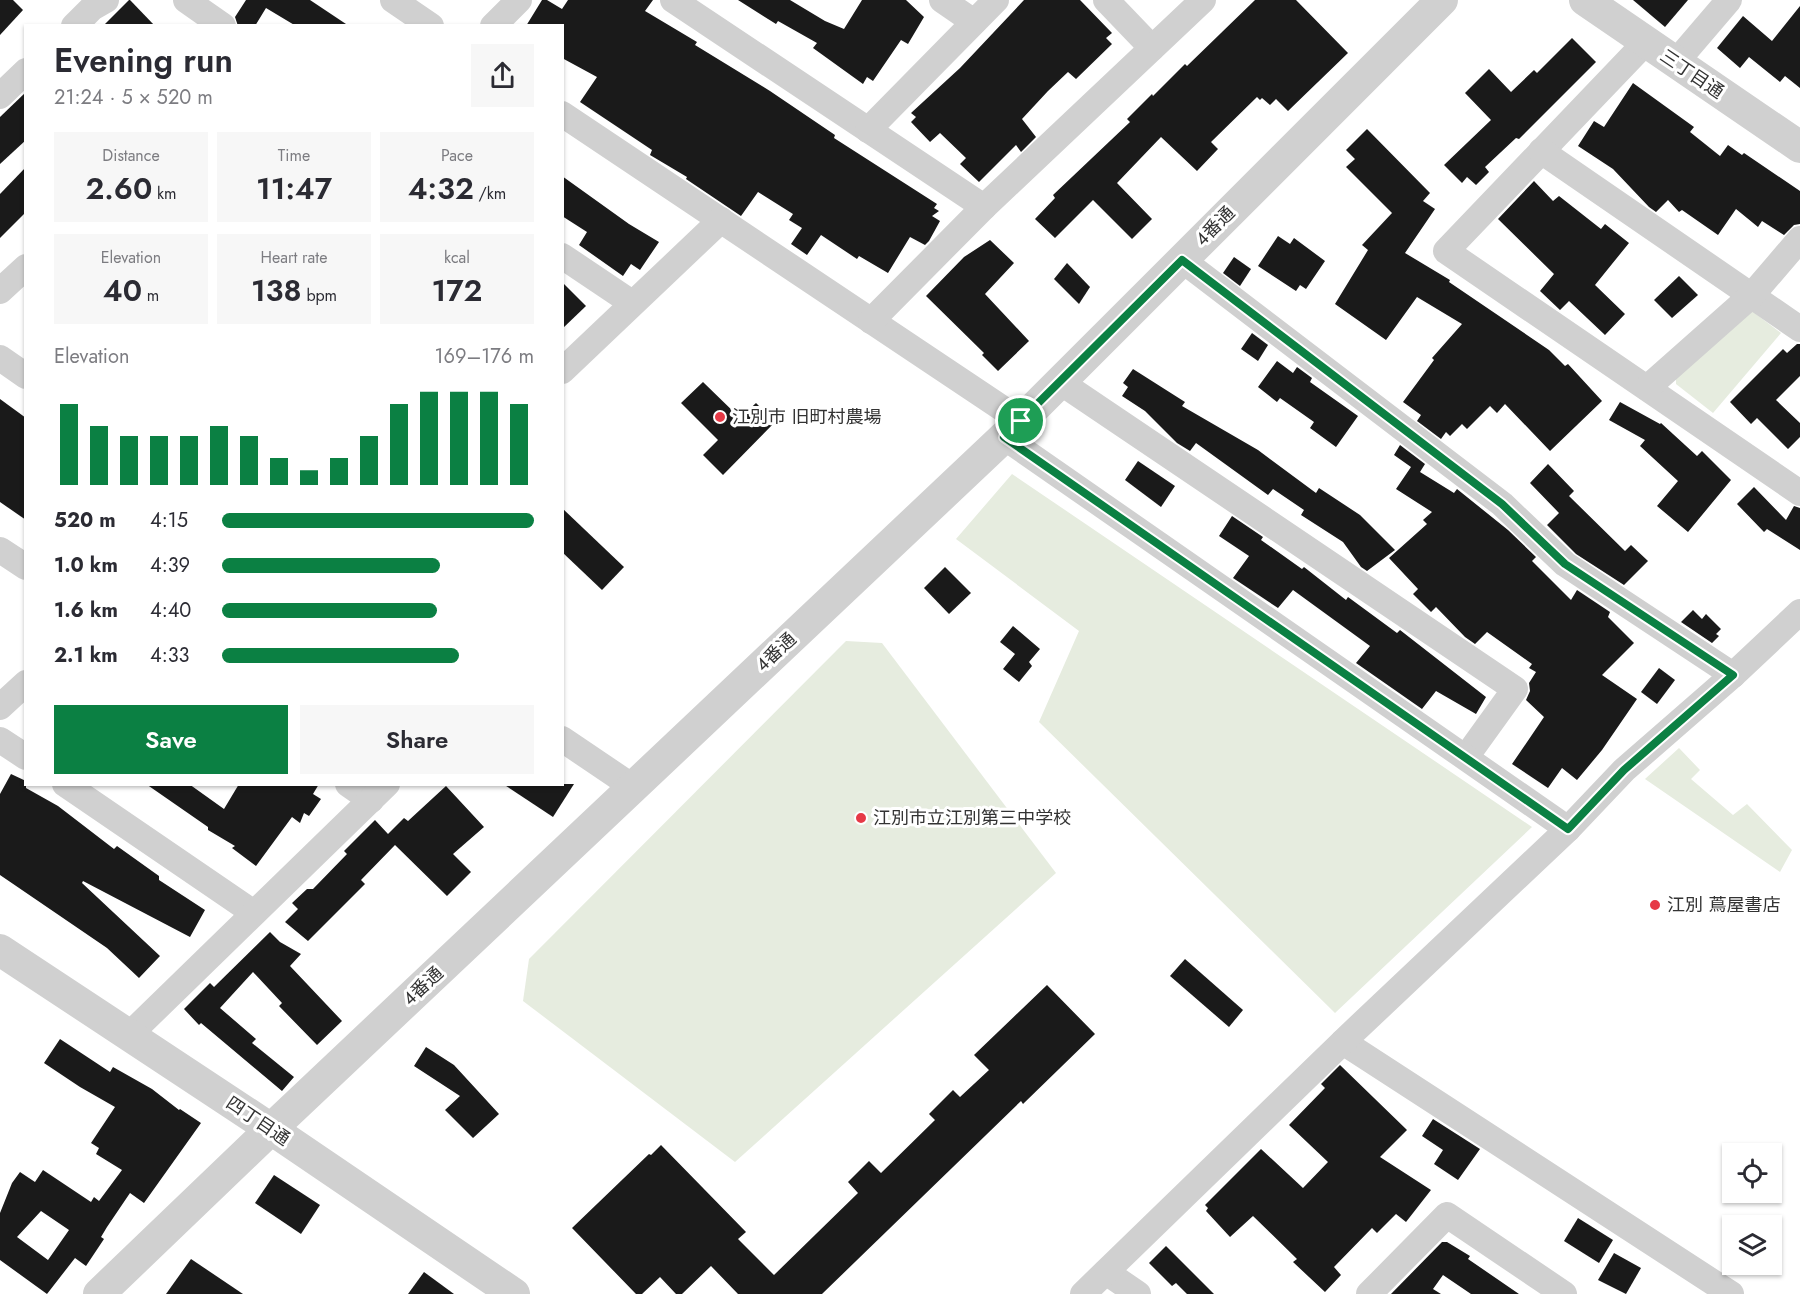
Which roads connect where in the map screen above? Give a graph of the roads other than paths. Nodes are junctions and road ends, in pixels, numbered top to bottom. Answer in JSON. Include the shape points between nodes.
{"nodes":[{"id":1,"x":106,"y":0,"type":"edge"},
{"id":2,"x":186,"y":0,"type":"edge"},
{"id":3,"x":393,"y":0,"type":"edge"},
{"id":4,"x":519,"y":0,"type":"edge"},
{"id":5,"x":673,"y":0,"type":"edge"},
{"id":6,"x":942,"y":0,"type":"edge"},
{"id":7,"x":996,"y":0,"type":"edge"},
{"id":8,"x":1106,"y":0,"type":"edge"},
{"id":9,"x":1203,"y":0,"type":"edge"},
{"id":10,"x":1442,"y":0,"type":"edge"},
{"id":11,"x":1585,"y":0,"type":"edge"},
{"id":12,"x":1730,"y":0,"type":"edge"},
{"id":13,"x":974,"y":22,"type":"junction"},
{"id":14,"x":76,"y":24,"type":"edge"},
{"id":15,"x":220,"y":24,"type":"edge"},
{"id":16,"x":428,"y":24,"type":"edge"},
{"id":17,"x":495,"y":24,"type":"edge"},
{"id":18,"x":1646,"y":42,"type":"junction"},
{"id":19,"x":1152,"y":48,"type":"junction"},
{"id":20,"x":1676,"y":62,"type":"junction"},
{"id":21,"x":24,"y":73,"type":"edge"},
{"id":22,"x":0,"y":96,"type":"edge"},
{"id":23,"x":564,"y":115,"type":"edge"},
{"id":24,"x":867,"y":130,"type":"junction"},
{"id":25,"x":1800,"y":147,"type":"edge"},
{"id":26,"x":1541,"y":151,"type":"junction"},
{"id":27,"x":984,"y":207,"type":"junction"},
{"id":28,"x":721,"y":220,"type":"junction"},
{"id":29,"x":1800,"y":239,"type":"edge"},
{"id":30,"x":564,"y":257,"type":"edge"},
{"id":31,"x":1182,"y":260,"type":"junction"},
{"id":32,"x":24,"y":269,"type":"edge"},
{"id":33,"x":0,"y":291,"type":"edge"},
{"id":34,"x":1752,"y":295,"type":"junction"},
{"id":35,"x":632,"y":303,"type":"junction"},
{"id":36,"x":871,"y":321,"type":"junction"},
{"id":37,"x":1800,"y":328,"type":"edge"},
{"id":38,"x":0,"y":358,"type":"edge"},
{"id":39,"x":564,"y":369,"type":"edge"},
{"id":40,"x":24,"y":375,"type":"edge"},
{"id":41,"x":1059,"y":382,"type":"junction"},
{"id":42,"x":1647,"y":388,"type":"junction"},
{"id":43,"x":1012,"y":429,"type":"junction"},
{"id":44,"x":1800,"y":493,"type":"edge"},
{"id":45,"x":0,"y":550,"type":"edge"},
{"id":46,"x":24,"y":566,"type":"edge"},
{"id":47,"x":1800,"y":612,"type":"edge"},
{"id":48,"x":1733,"y":675,"type":"junction"},
{"id":49,"x":24,"y":685,"type":"edge"},
{"id":50,"x":0,"y":707,"type":"edge"},
{"id":51,"x":0,"y":740,"type":"edge"},
{"id":52,"x":564,"y":740,"type":"edge"},
{"id":53,"x":24,"y":756,"type":"edge"},
{"id":54,"x":1466,"y":757,"type":"junction"},
{"id":55,"x":68,"y":786,"type":"edge"},
{"id":56,"x":356,"y":786,"type":"edge"},
{"id":57,"x":633,"y":787,"type":"junction"},
{"id":58,"x":379,"y":792,"type":"edge"},
{"id":59,"x":1568,"y":829,"type":"junction"},
{"id":60,"x":254,"y":913,"type":"junction"},
{"id":61,"x":0,"y":950,"type":"edge"},
{"id":62,"x":129,"y":1035,"type":"junction"},
{"id":63,"x":1343,"y":1042,"type":"junction"},
{"id":64,"x":271,"y":1129,"type":"junction"},
{"id":65,"x":1106,"y":1272,"type":"junction"},
{"id":66,"x":105,"y":1292,"type":"edge"},
{"id":67,"x":514,"y":1294,"type":"edge"},
{"id":68,"x":1083,"y":1294,"type":"edge"},
{"id":69,"x":1138,"y":1294,"type":"edge"},
{"id":70,"x":1369,"y":1294,"type":"edge"},
{"id":71,"x":1564,"y":1294,"type":"edge"},
{"id":72,"x":1731,"y":1294,"type":"edge"}],
"edges":[{"from":1,"to":14,"type":"street"},
{"from":2,"to":15,"type":"street"},
{"from":3,"to":16,"type":"street"},
{"from":4,"to":17,"type":"street"},
{"from":5,"to":24,"type":"street"},
{"from":6,"to":13,"type":"street"},
{"from":7,"to":13,"type":"street"},
{"from":8,"to":19,"type":"street"},
{"from":9,"to":19,"type":"street"},
{"from":10,"to":31,"type":"street","name":"4番通"},
{"from":11,"to":18,"type":"street","name":"三丁目通"},
{"from":12,"to":20,"type":"street"},
{"from":13,"to":24,"type":"street"},
{"from":18,"to":20,"type":"street","name":"三丁目通"},
{"from":18,"to":26,"type":"street"},
{"from":19,"to":27,"type":"street"},
{"from":20,"to":25,"type":"street","name":"三丁目通"},
{"from":21,"to":22,"type":"street"},
{"from":23,"to":28,"type":"street"},
{"from":24,"to":27,"type":"street"},
{"from":26,"to":34,"type":"street"},
{"from":26,"to":42,"type":"street","via":[[1446,250]]},
{"from":27,"to":36,"type":"street"},
{"from":28,"to":35,"type":"street"},
{"from":28,"to":36,"type":"street"},
{"from":29,"to":34,"type":"street"},
{"from":30,"to":35,"type":"street"},
{"from":31,"to":41,"type":"street","name":"4番通"},
{"from":31,"to":48,"type":"street","via":[[1502,504],[1565,564]]},
{"from":32,"to":33,"type":"street"},
{"from":34,"to":37,"type":"street"},
{"from":34,"to":42,"type":"street"},
{"from":35,"to":39,"type":"street"},
{"from":36,"to":43,"type":"street"},
{"from":38,"to":40,"type":"street"},
{"from":41,"to":43,"type":"street","name":"4番通"},
{"from":41,"to":54,"type":"street","via":[[1515,689]]},
{"from":42,"to":44,"type":"street"},
{"from":43,"to":54,"type":"street"},
{"from":43,"to":57,"type":"street","name":"4番通"},
{"from":45,"to":46,"type":"street"},
{"from":47,"to":48,"type":"street"},
{"from":48,"to":59,"type":"street","via":[[1624,770]]},
{"from":49,"to":50,"type":"street"},
{"from":51,"to":53,"type":"street"},
{"from":52,"to":57,"type":"street"},
{"from":54,"to":59,"type":"street"},
{"from":55,"to":60,"type":"street"},
{"from":56,"to":58,"type":"street"},
{"from":57,"to":64,"type":"street","name":"4番通"},
{"from":58,"to":60,"type":"street"},
{"from":59,"to":63,"type":"street"},
{"from":60,"to":62,"type":"street"},
{"from":61,"to":62,"type":"street","name":"四丁目通"},
{"from":62,"to":64,"type":"street","name":"四丁目通"},
{"from":63,"to":65,"type":"street"},
{"from":63,"to":72,"type":"street"},
{"from":64,"to":66,"type":"street","name":"4番通"},
{"from":64,"to":67,"type":"street","name":"四丁目通"},
{"from":65,"to":68,"type":"street"},
{"from":65,"to":69,"type":"street"},
{"from":70,"to":71,"type":"street","via":[[1447,1215]]}]}
